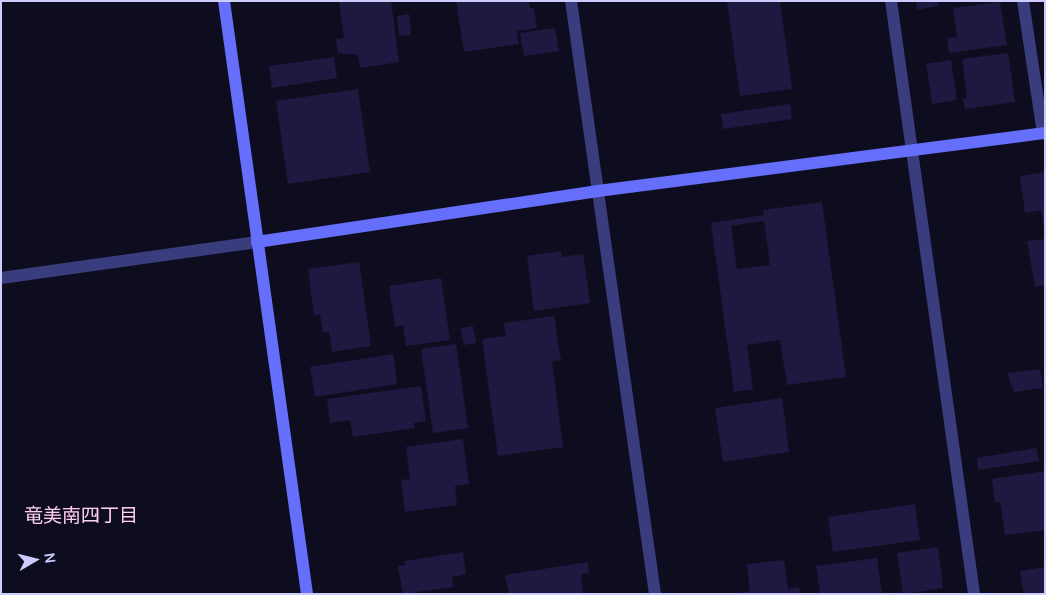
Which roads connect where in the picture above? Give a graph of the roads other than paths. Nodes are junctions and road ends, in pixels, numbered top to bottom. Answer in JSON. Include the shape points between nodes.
{"nodes":[{"id":1,"x":224,"y":1,"type":"edge"},
{"id":2,"x":571,"y":1,"type":"edge"},
{"id":3,"x":891,"y":1,"type":"edge"},
{"id":4,"x":1023,"y":1,"type":"edge"},
{"id":5,"x":1044,"y":133,"type":"edge"},
{"id":6,"x":912,"y":151,"type":"junction"},
{"id":7,"x":598,"y":191,"type":"junction"},
{"id":8,"x":256,"y":242,"type":"junction"},
{"id":9,"x":1,"y":278,"type":"edge"},
{"id":10,"x":307,"y":594,"type":"edge"},
{"id":11,"x":655,"y":594,"type":"edge"},
{"id":12,"x":974,"y":594,"type":"edge"}],
"edges":[{"from":1,"to":8,"type":"street"},
{"from":2,"to":7,"type":"street"},
{"from":3,"to":6,"type":"street"},
{"from":4,"to":5,"type":"street"},
{"from":5,"to":6,"type":"street"},
{"from":6,"to":7,"type":"street"},
{"from":6,"to":12,"type":"street"},
{"from":7,"to":8,"type":"street"},
{"from":7,"to":11,"type":"street"},
{"from":8,"to":9,"type":"street"},
{"from":8,"to":10,"type":"street"}]}
